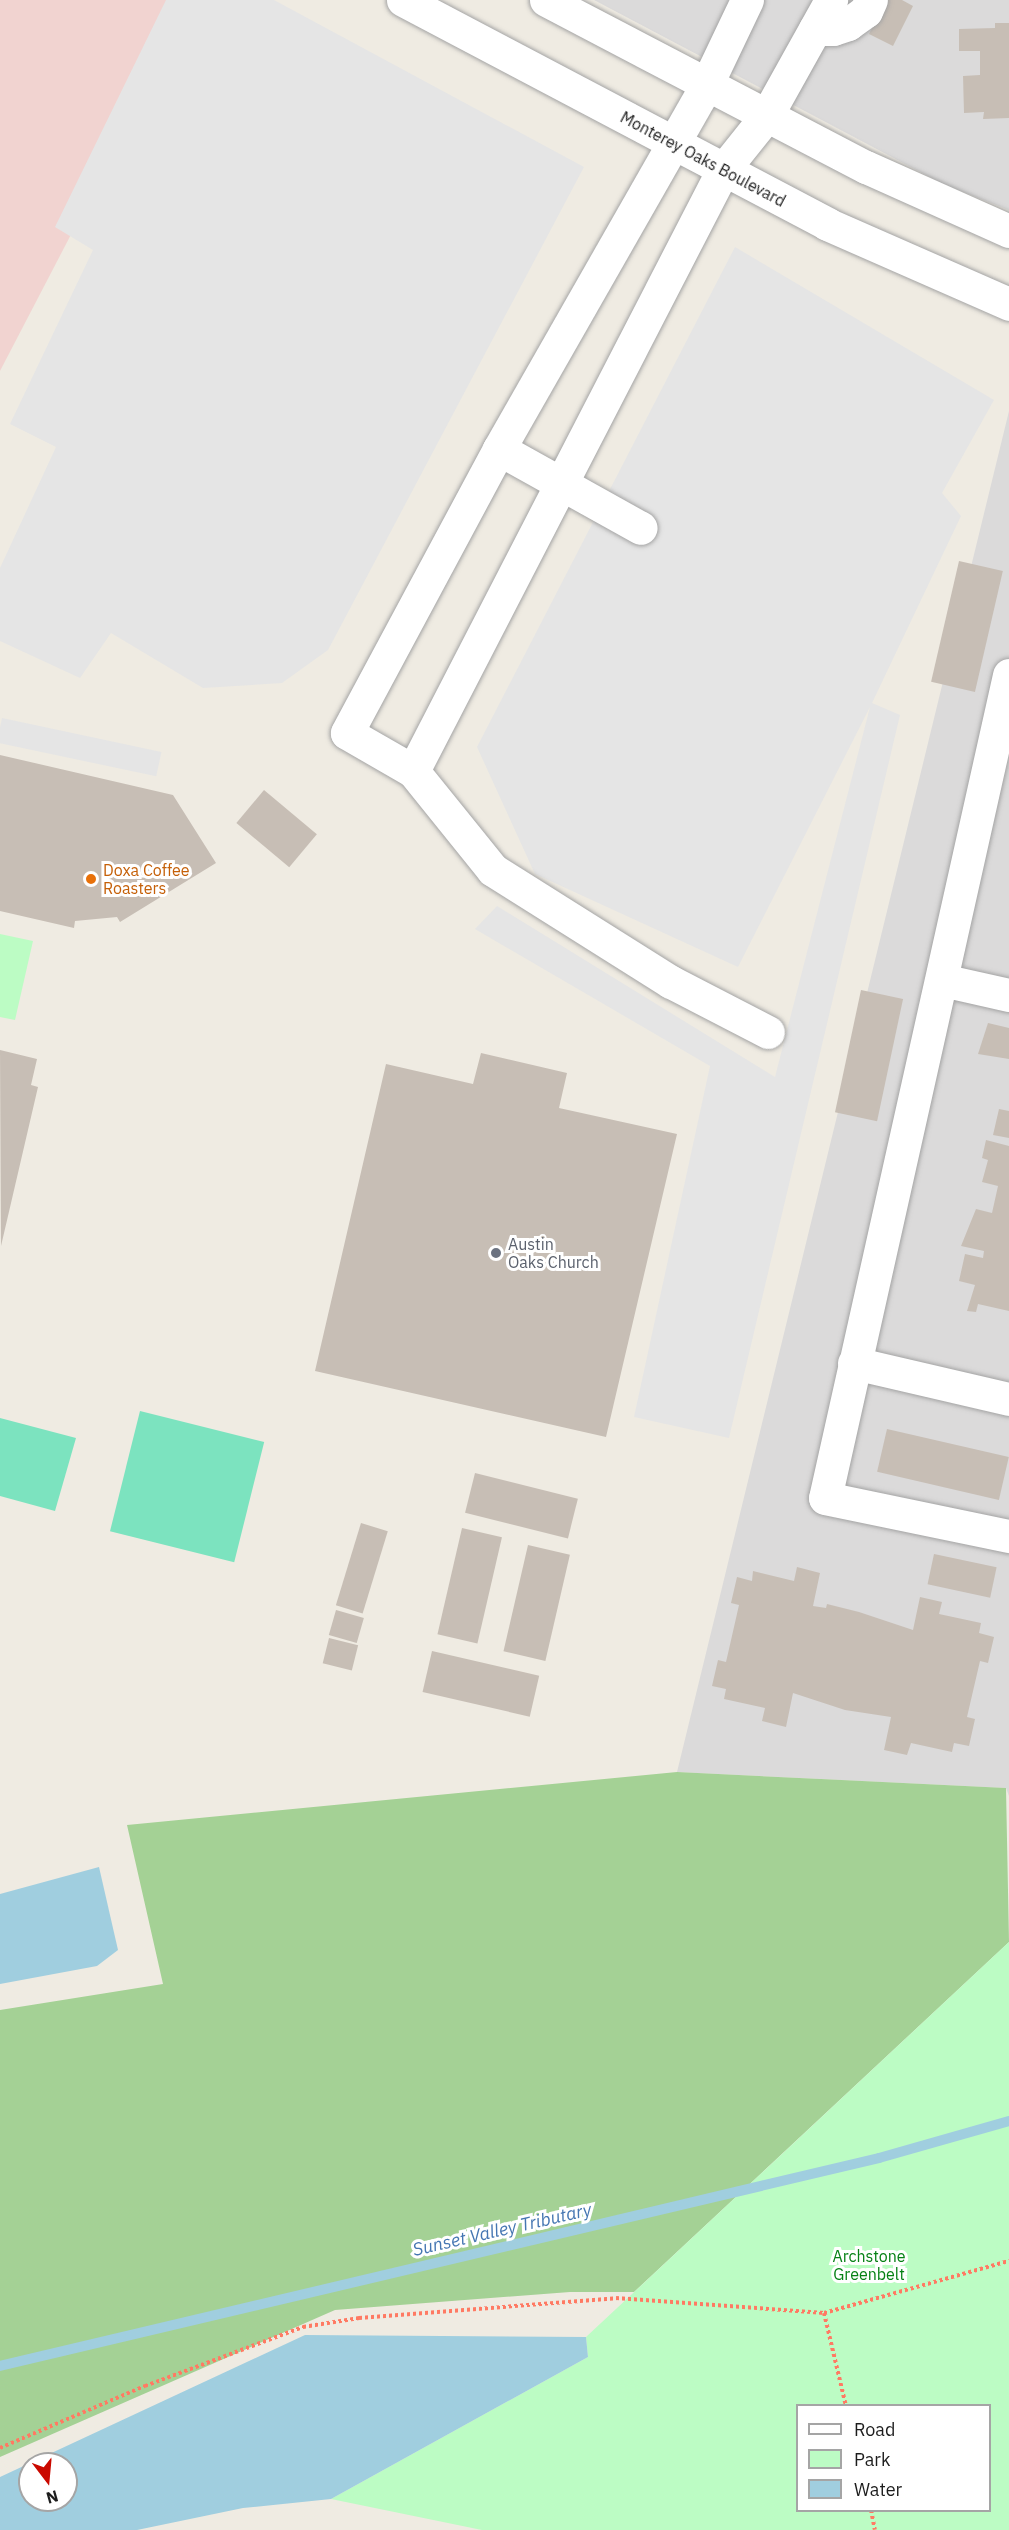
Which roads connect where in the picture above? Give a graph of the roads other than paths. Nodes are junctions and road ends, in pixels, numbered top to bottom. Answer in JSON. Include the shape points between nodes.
{"nodes":[{"id":1,"x":403,"y":0,"type":"edge"},
{"id":2,"x":546,"y":0,"type":"edge"},
{"id":3,"x":747,"y":0,"type":"edge"},
{"id":4,"x":831,"y":0,"type":"edge"},
{"id":5,"x":872,"y":0,"type":"edge"},
{"id":6,"x":815,"y":28,"type":"junction"},
{"id":7,"x":706,"y":86,"type":"junction"},
{"id":8,"x":767,"y":115,"type":"junction"},
{"id":9,"x":671,"y":144,"type":"junction"},
{"id":10,"x":723,"y":170,"type":"junction"},
{"id":11,"x":1009,"y":231,"type":"edge"},
{"id":12,"x":1009,"y":304,"type":"edge"},
{"id":13,"x":499,"y":449,"type":"junction"},
{"id":14,"x":558,"y":483,"type":"junction"},
{"id":15,"x":641,"y":528,"type":"dead end"},
{"id":16,"x":1009,"y":675,"type":"edge"},
{"id":17,"x":412,"y":771,"type":"junction"},
{"id":18,"x":942,"y":980,"type":"junction"},
{"id":19,"x":1009,"y":995,"type":"edge"},
{"id":20,"x":768,"y":1032,"type":"dead end"},
{"id":21,"x":855,"y":1363,"type":"junction"},
{"id":22,"x":1009,"y":1400,"type":"edge"},
{"id":23,"x":1009,"y":1536,"type":"edge"}],
"edges":[{"from":1,"to":9,"type":"street","name":"Monterey Oaks Boulevard"},
{"from":2,"to":7,"type":"street"},
{"from":3,"to":7,"type":"street"},
{"from":4,"to":6,"type":"street"},
{"from":5,"to":6,"type":"street","via":[[866,11],[848,24],[833,29]]},
{"from":6,"to":8,"type":"street"},
{"from":7,"to":8,"type":"street"},
{"from":7,"to":9,"type":"street"},
{"from":8,"to":10,"type":"street"},
{"from":8,"to":11,"type":"street","via":[[866,167]]},
{"from":9,"to":10,"type":"street","name":"Monterey Oaks Boulevard"},
{"from":9,"to":13,"type":"street"},
{"from":10,"to":12,"type":"street","name":"Monterey Oaks Boulevard","via":[[827,224]]},
{"from":10,"to":14,"type":"street"},
{"from":13,"to":14,"type":"street"},
{"from":13,"to":17,"type":"street","via":[[347,733]]},
{"from":14,"to":15,"type":"street"},
{"from":14,"to":17,"type":"street"},
{"from":16,"to":18,"type":"street"},
{"from":17,"to":20,"type":"street","via":[[493,870],[671,982]]},
{"from":18,"to":19,"type":"street"},
{"from":18,"to":21,"type":"street"},
{"from":21,"to":22,"type":"street"},
{"from":21,"to":23,"type":"street","via":[[825,1498]]}]}
